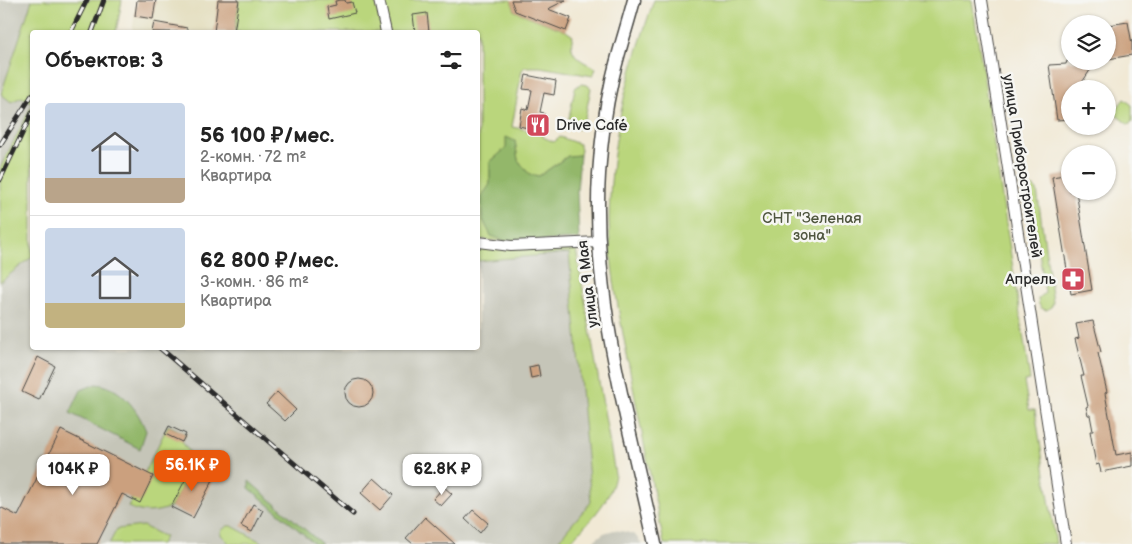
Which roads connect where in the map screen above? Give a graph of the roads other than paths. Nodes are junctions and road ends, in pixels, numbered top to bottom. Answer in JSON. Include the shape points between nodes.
{"nodes":[{"id":1,"x":378,"y":0,"type":"edge"},
{"id":2,"x":636,"y":0,"type":"edge"},
{"id":3,"x":982,"y":0,"type":"edge"},
{"id":4,"x":386,"y":30,"type":"edge"},
{"id":5,"x":480,"y":242,"type":"edge"},
{"id":6,"x":599,"y":242,"type":"junction"},
{"id":7,"x":655,"y":544,"type":"edge"},
{"id":8,"x":1066,"y":544,"type":"edge"}],
"edges":[{"from":1,"to":4,"type":"street"},
{"from":2,"to":6,"type":"main road","name":"улица 9 Мая","via":[[612,81],[604,130],[597,209]]},
{"from":3,"to":8,"type":"street","name":"улица Приборостроителей"},
{"from":5,"to":6,"type":"street","via":[[511,246]]},
{"from":6,"to":7,"type":"main road","name":"улица 9 Мая","via":[[616,366]]}]}
